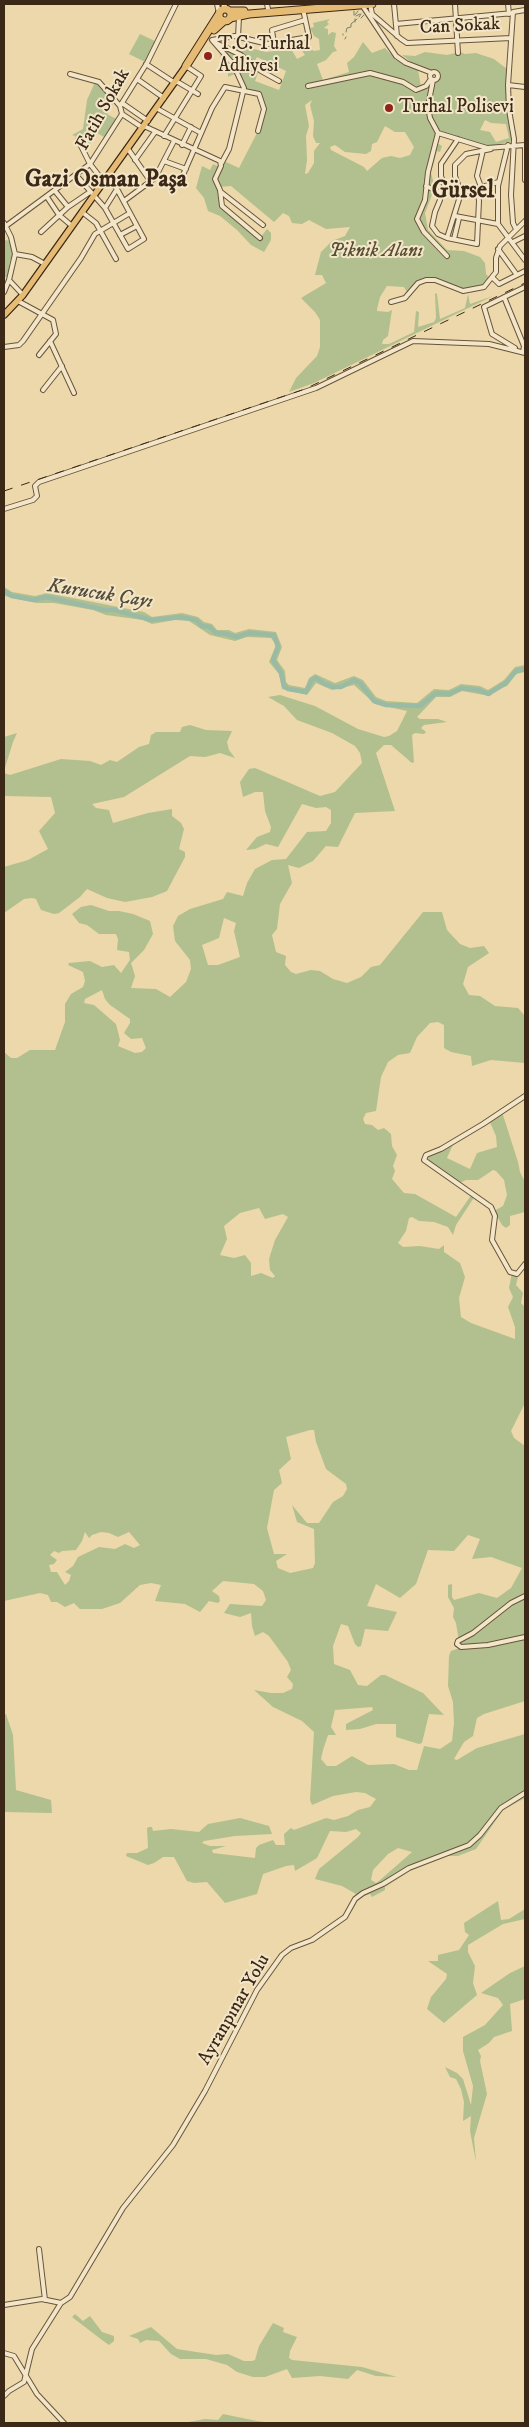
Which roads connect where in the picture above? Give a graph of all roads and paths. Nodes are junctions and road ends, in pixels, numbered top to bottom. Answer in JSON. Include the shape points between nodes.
{"nodes":[{"id":1,"x":176,"y":4,"type":"edge"},
{"id":2,"x":218,"y":4,"type":"edge"},
{"id":3,"x":323,"y":4,"type":"edge"},
{"id":4,"x":336,"y":4,"type":"edge"},
{"id":5,"x":362,"y":4,"type":"edge"},
{"id":6,"x":394,"y":4,"type":"edge"},
{"id":7,"x":455,"y":4,"type":"edge"},
{"id":8,"x":508,"y":4,"type":"edge"},
{"id":9,"x":268,"y":6,"type":"edge"},
{"id":10,"x":369,"y":7,"type":"edge"},
{"id":11,"x":303,"y":9,"type":"junction"},
{"id":12,"x":525,"y":10,"type":"edge"},
{"id":13,"x":219,"y":13,"type":"junction"},
{"id":14,"x":227,"y":13,"type":"edge"},
{"id":15,"x":512,"y":13,"type":"junction"},
{"id":16,"x":239,"y":16,"type":"junction"},
{"id":17,"x":456,"y":19,"type":"junction"},
{"id":18,"x":306,"y":20,"type":"junction"},
{"id":19,"x":271,"y":24,"type":"dead end"},
{"id":20,"x":396,"y":24,"type":"junction"},
{"id":21,"x":272,"y":30,"type":"junction"},
{"id":22,"x":397,"y":36,"type":"junction"},
{"id":23,"x":238,"y":37,"type":"junction"},
{"id":24,"x":511,"y":38,"type":"junction"},
{"id":25,"x":210,"y":39,"type":"junction"},
{"id":26,"x":457,"y":41,"type":"junction"},
{"id":27,"x":274,"y":44,"type":"junction"},
{"id":28,"x":458,"y":53,"type":"dead end"},
{"id":29,"x":146,"y":64,"type":"junction"},
{"id":30,"x":186,"y":66,"type":"junction"},
{"id":31,"x":70,"y":74,"type":"dead end"},
{"id":32,"x":137,"y":79,"type":"junction"},
{"id":33,"x":432,"y":79,"type":"junction"},
{"id":34,"x":279,"y":81,"type":"dead end"},
{"id":35,"x":175,"y":82,"type":"junction"},
{"id":36,"x":308,"y":86,"type":"dead end"},
{"id":37,"x":508,"y":86,"type":"junction"},
{"id":38,"x":525,"y":87,"type":"edge"},
{"id":39,"x":244,"y":90,"type":"junction"},
{"id":40,"x":192,"y":91,"type":"junction"},
{"id":41,"x":198,"y":94,"type":"dead end"},
{"id":42,"x":164,"y":98,"type":"junction"},
{"id":43,"x":121,"y":104,"type":"junction"},
{"id":44,"x":156,"y":108,"type":"junction"},
{"id":45,"x":122,"y":114,"type":"junction"},
{"id":46,"x":175,"y":119,"type":"junction"},
{"id":47,"x":145,"y":125,"type":"junction"},
{"id":48,"x":191,"y":127,"type":"junction"},
{"id":49,"x":258,"y":131,"type":"dead end"},
{"id":50,"x":155,"y":132,"type":"junction"},
{"id":51,"x":201,"y":133,"type":"junction"},
{"id":52,"x":438,"y":133,"type":"junction"},
{"id":53,"x":164,"y":136,"type":"junction"},
{"id":54,"x":458,"y":139,"type":"junction"},
{"id":55,"x":78,"y":140,"type":"dead end"},
{"id":56,"x":174,"y":141,"type":"junction"},
{"id":57,"x":182,"y":145,"type":"junction"},
{"id":58,"x":514,"y":145,"type":"junction"},
{"id":59,"x":525,"y":145,"type":"edge"},
{"id":60,"x":508,"y":146,"type":"junction"},
{"id":61,"x":128,"y":148,"type":"junction"},
{"id":62,"x":194,"y":149,"type":"junction"},
{"id":63,"x":490,"y":149,"type":"junction"},
{"id":64,"x":483,"y":150,"type":"junction"},
{"id":65,"x":135,"y":160,"type":"junction"},
{"id":66,"x":164,"y":161,"type":"junction"},
{"id":67,"x":90,"y":164,"type":"junction"},
{"id":68,"x":221,"y":164,"type":"junction"},
{"id":69,"x":186,"y":169,"type":"junction"},
{"id":70,"x":76,"y":175,"type":"junction"},
{"id":71,"x":183,"y":175,"type":"dead end"},
{"id":72,"x":108,"y":177,"type":"junction"},
{"id":73,"x":525,"y":180,"type":"edge"},
{"id":74,"x":104,"y":182,"type":"junction"},
{"id":75,"x":150,"y":182,"type":"junction"},
{"id":76,"x":498,"y":182,"type":"junction"},
{"id":77,"x":426,"y":186,"type":"junction"},
{"id":78,"x":479,"y":188,"type":"junction"},
{"id":79,"x":117,"y":189,"type":"junction"},
{"id":80,"x":55,"y":191,"type":"junction"},
{"id":81,"x":221,"y":192,"type":"junction"},
{"id":82,"x":447,"y":193,"type":"junction"},
{"id":83,"x":92,"y":194,"type":"junction"},
{"id":84,"x":461,"y":194,"type":"junction"},
{"id":85,"x":47,"y":197,"type":"junction"},
{"id":86,"x":440,"y":200,"type":"dead end"},
{"id":87,"x":124,"y":201,"type":"junction"},
{"id":88,"x":68,"y":207,"type":"junction"},
{"id":89,"x":104,"y":208,"type":"junction"},
{"id":90,"x":82,"y":212,"type":"junction"},
{"id":91,"x":130,"y":213,"type":"junction"},
{"id":92,"x":59,"y":214,"type":"junction"},
{"id":93,"x":457,"y":217,"type":"junction"},
{"id":94,"x":525,"y":221,"type":"edge"},
{"id":95,"x":112,"y":222,"type":"junction"},
{"id":96,"x":479,"y":222,"type":"junction"},
{"id":97,"x":498,"y":224,"type":"junction"},
{"id":98,"x":5,"y":225,"type":"edge"},
{"id":99,"x":263,"y":225,"type":"dead end"},
{"id":100,"x":72,"y":226,"type":"junction"},
{"id":101,"x":138,"y":226,"type":"junction"},
{"id":102,"x":516,"y":229,"type":"junction"},
{"id":103,"x":99,"y":231,"type":"junction"},
{"id":104,"x":41,"y":232,"type":"dead end"},
{"id":105,"x":120,"y":235,"type":"junction"},
{"id":106,"x":509,"y":236,"type":"junction"},
{"id":107,"x":525,"y":236,"type":"edge"},
{"id":108,"x":260,"y":238,"type":"dead end"},
{"id":109,"x":447,"y":238,"type":"junction"},
{"id":110,"x":454,"y":240,"type":"junction"},
{"id":111,"x":513,"y":242,"type":"junction"},
{"id":112,"x":498,"y":249,"type":"junction"},
{"id":113,"x":15,"y":254,"type":"junction"},
{"id":114,"x":447,"y":256,"type":"dead end"},
{"id":115,"x":116,"y":259,"type":"dead end"},
{"id":116,"x":525,"y":260,"type":"edge"},
{"id":117,"x":45,"y":264,"type":"junction"},
{"id":118,"x":525,"y":271,"type":"edge"},
{"id":119,"x":517,"y":275,"type":"junction"},
{"id":120,"x":493,"y":278,"type":"junction"},
{"id":121,"x":9,"y":280,"type":"junction"},
{"id":122,"x":525,"y":287,"type":"edge"},
{"id":123,"x":4,"y":292,"type":"edge"},
{"id":124,"x":22,"y":295,"type":"junction"},
{"id":125,"x":504,"y":297,"type":"junction"},
{"id":126,"x":18,"y":301,"type":"junction"},
{"id":127,"x":392,"y":302,"type":"dead end"},
{"id":128,"x":43,"y":313,"type":"junction"},
{"id":129,"x":4,"y":315,"type":"edge"},
{"id":130,"x":50,"y":342,"type":"junction"},
{"id":131,"x":4,"y":347,"type":"edge"},
{"id":132,"x":522,"y":352,"type":"edge"},
{"id":133,"x":39,"y":355,"type":"dead end"},
{"id":134,"x":62,"y":366,"type":"junction"},
{"id":135,"x":43,"y":390,"type":"dead end"},
{"id":136,"x":74,"y":393,"type":"dead end"},
{"id":137,"x":4,"y":509,"type":"edge"},
{"id":138,"x":525,"y":1096,"type":"edge"},
{"id":139,"x":525,"y":1264,"type":"edge"},
{"id":140,"x":525,"y":1596,"type":"edge"},
{"id":141,"x":525,"y":1637,"type":"edge"},
{"id":142,"x":525,"y":1794,"type":"edge"},
{"id":143,"x":39,"y":2248,"type":"dead end"},
{"id":144,"x":45,"y":2300,"type":"junction"},
{"id":145,"x":62,"y":2303,"type":"junction"},
{"id":146,"x":4,"y":2305,"type":"edge"},
{"id":147,"x":4,"y":2352,"type":"edge"},
{"id":148,"x":26,"y":2375,"type":"junction"},
{"id":149,"x":4,"y":2396,"type":"edge"},
{"id":150,"x":64,"y":2423,"type":"edge"}],
"edges":[{"from":1,"to":29,"type":"street","name":"Fatih Sokak"},
{"from":2,"to":13,"type":"street"},
{"from":3,"to":4,"type":"highway"},
{"from":3,"to":9,"type":"highway"},
{"from":5,"to":10,"type":"highway"},
{"from":5,"to":11,"type":"highway"},
{"from":6,"to":20,"type":"street"},
{"from":7,"to":17,"type":"street"},
{"from":8,"to":15,"type":"street"},
{"from":9,"to":14,"type":"highway"},
{"from":10,"to":22,"type":"street","name":"Can Sokak"},
{"from":10,"to":33,"type":"street","via":[[396,56],[438,75]]},
{"from":11,"to":16,"type":"highway"},
{"from":11,"to":18,"type":"street"},
{"from":12,"to":15,"type":"street"},
{"from":13,"to":14,"type":"highway","via":[[223,9]]},
{"from":13,"to":30,"type":"highway"},
{"from":14,"to":16,"type":"highway"},
{"from":14,"to":25,"type":"highway"},
{"from":15,"to":17,"type":"street"},
{"from":15,"to":24,"type":"street"},
{"from":16,"to":23,"type":"street"},
{"from":17,"to":20,"type":"street"},
{"from":17,"to":26,"type":"street"},
{"from":18,"to":21,"type":"street"},
{"from":18,"to":27,"type":"street","via":[[309,37]]},
{"from":19,"to":21,"type":"street"},
{"from":20,"to":22,"type":"street"},
{"from":21,"to":27,"type":"street"},
{"from":22,"to":26,"type":"street","name":"Can Sokak","via":[[411,43]]},
{"from":23,"to":25,"type":"street"},
{"from":23,"to":27,"type":"street"},
{"from":24,"to":26,"type":"street","name":"Can Sokak"},
{"from":24,"to":37,"type":"street"},
{"from":25,"to":30,"type":"highway"},
{"from":25,"to":34,"type":"street"},
{"from":25,"to":39,"type":"street","via":[[233,64]]},
{"from":26,"to":28,"type":"street"},
{"from":29,"to":32,"type":"street","name":"Fatih Sokak"},
{"from":29,"to":35,"type":"street"},
{"from":30,"to":35,"type":"main road"},
{"from":30,"to":40,"type":"street","via":[[202,76]]},
{"from":31,"to":43,"type":"street","via":[[99,82]]},
{"from":32,"to":42,"type":"street"},
{"from":32,"to":43,"type":"street","name":"Fatih Sokak"},
{"from":33,"to":36,"type":"street","via":[[416,90],[405,83],[370,73]]},
{"from":33,"to":52,"type":"street","via":[[428,106]]},
{"from":35,"to":40,"type":"street"},
{"from":35,"to":42,"type":"main road"},
{"from":37,"to":38,"type":"street"},
{"from":37,"to":58,"type":"street"},
{"from":39,"to":49,"type":"street","via":[[258,93],[263,102],[263,118]]},
{"from":39,"to":51,"type":"street","via":[[224,87]]},
{"from":39,"to":68,"type":"street","via":[[229,149]]},
{"from":40,"to":41,"type":"street"},
{"from":40,"to":46,"type":"street"},
{"from":42,"to":44,"type":"main road"},
{"from":43,"to":45,"type":"street","name":"Fatih Sokak"},
{"from":43,"to":47,"type":"street"},
{"from":44,"to":46,"type":"street"},
{"from":44,"to":47,"type":"main road"},
{"from":45,"to":47,"type":"street"},
{"from":45,"to":67,"type":"street","name":"Fatih Sokak"},
{"from":46,"to":48,"type":"street"},
{"from":46,"to":53,"type":"street"},
{"from":47,"to":50,"type":"street"},
{"from":47,"to":61,"type":"main road"},
{"from":48,"to":51,"type":"street"},
{"from":48,"to":57,"type":"street"},
{"from":50,"to":53,"type":"street"},
{"from":50,"to":65,"type":"street"},
{"from":51,"to":62,"type":"street"},
{"from":52,"to":54,"type":"street"},
{"from":52,"to":77,"type":"street"},
{"from":53,"to":56,"type":"street"},
{"from":54,"to":63,"type":"street"},
{"from":54,"to":82,"type":"street","via":[[441,164]]},
{"from":55,"to":67,"type":"street"},
{"from":56,"to":57,"type":"street"},
{"from":56,"to":66,"type":"street"},
{"from":57,"to":62,"type":"street"},
{"from":58,"to":59,"type":"street"},
{"from":58,"to":60,"type":"street"},
{"from":58,"to":102,"type":"street","via":[[511,190]]},
{"from":59,"to":73,"type":"street"},
{"from":60,"to":63,"type":"street"},
{"from":60,"to":76,"type":"street"},
{"from":61,"to":65,"type":"street"},
{"from":61,"to":72,"type":"main road"},
{"from":62,"to":68,"type":"street"},
{"from":62,"to":69,"type":"street"},
{"from":63,"to":64,"type":"street"},
{"from":64,"to":78,"type":"street","via":[[477,176]]},
{"from":64,"to":84,"type":"street","via":[[466,154],[455,165]]},
{"from":65,"to":75,"type":"street"},
{"from":66,"to":69,"type":"street"},
{"from":66,"to":75,"type":"street"},
{"from":67,"to":70,"type":"street","name":"Fatih Sokak"},
{"from":67,"to":74,"type":"street"},
{"from":68,"to":81,"type":"street","via":[[215,179]]},
{"from":69,"to":71,"type":"street"},
{"from":70,"to":80,"type":"street","name":"Fatih Sokak"},
{"from":70,"to":83,"type":"street"},
{"from":72,"to":74,"type":"main road"},
{"from":72,"to":79,"type":"street"},
{"from":74,"to":83,"type":"main road"},
{"from":75,"to":87,"type":"street"},
{"from":76,"to":78,"type":"street"},
{"from":76,"to":97,"type":"street"},
{"from":77,"to":82,"type":"street"},
{"from":77,"to":114,"type":"street","via":[[425,200],[417,221]]},
{"from":78,"to":84,"type":"street"},
{"from":78,"to":96,"type":"street"},
{"from":79,"to":87,"type":"street"},
{"from":79,"to":89,"type":"street"},
{"from":80,"to":85,"type":"street","name":"Fatih Sokak"},
{"from":80,"to":88,"type":"street"},
{"from":81,"to":99,"type":"street"},
{"from":81,"to":108,"type":"street","via":[[222,206]]},
{"from":82,"to":84,"type":"street"},
{"from":83,"to":88,"type":"street"},
{"from":83,"to":89,"type":"street"},
{"from":83,"to":90,"type":"main road"},
{"from":84,"to":93,"type":"street"},
{"from":85,"to":92,"type":"street"},
{"from":85,"to":98,"type":"street","name":"Fatih Sokak"},
{"from":86,"to":109,"type":"street","via":[[432,226]]},
{"from":87,"to":91,"type":"street"},
{"from":88,"to":92,"type":"street"},
{"from":89,"to":95,"type":"street"},
{"from":90,"to":100,"type":"main road"},
{"from":90,"to":103,"type":"street","via":[[96,223]]},
{"from":91,"to":95,"type":"street"},
{"from":91,"to":101,"type":"street"},
{"from":92,"to":100,"type":"street"},
{"from":92,"to":104,"type":"street"},
{"from":93,"to":96,"type":"street"},
{"from":93,"to":109,"type":"street","via":[[450,224]]},
{"from":93,"to":110,"type":"street"},
{"from":94,"to":102,"type":"street"},
{"from":95,"to":103,"type":"street"},
{"from":95,"to":105,"type":"street"},
{"from":96,"to":97,"type":"street"},
{"from":96,"to":110,"type":"street","via":[[477,244]]},
{"from":97,"to":106,"type":"street"},
{"from":98,"to":113,"type":"street"},
{"from":100,"to":117,"type":"main road"},
{"from":101,"to":105,"type":"street"},
{"from":101,"to":105,"type":"street","via":[[144,239],[128,249]]},
{"from":102,"to":106,"type":"street"},
{"from":103,"to":115,"type":"street"},
{"from":103,"to":128,"type":"street"},
{"from":106,"to":111,"type":"street"},
{"from":106,"to":112,"type":"street"},
{"from":107,"to":111,"type":"street"},
{"from":109,"to":110,"type":"street"},
{"from":111,"to":116,"type":"street"},
{"from":112,"to":119,"type":"street"},
{"from":112,"to":120,"type":"street"},
{"from":113,"to":117,"type":"street","via":[[32,257]]},
{"from":113,"to":121,"type":"street"},
{"from":117,"to":124,"type":"main road"},
{"from":118,"to":119,"type":"street"},
{"from":119,"to":120,"type":"street","via":[[499,284]]},
{"from":120,"to":127,"type":"street","via":[[484,287],[467,291],[426,280],[418,282],[405,298]]},
{"from":121,"to":123,"type":"street"},
{"from":121,"to":124,"type":"street"},
{"from":122,"to":125,"type":"street"},
{"from":124,"to":126,"type":"main road"},
{"from":125,"to":132,"type":"street","via":[[524,346]]},
{"from":125,"to":132,"type":"street","via":[[484,307],[492,334]]},
{"from":126,"to":128,"type":"street"},
{"from":126,"to":129,"type":"main road"},
{"from":128,"to":130,"type":"street","via":[[53,321],[56,333]]},
{"from":128,"to":131,"type":"street","via":[[22,343]]},
{"from":130,"to":133,"type":"street"},
{"from":130,"to":134,"type":"street"},
{"from":132,"to":137,"type":"street","via":[[486,344],[413,341],[316,388],[39,482],[35,486],[36,498]]},
{"from":134,"to":135,"type":"street"},
{"from":134,"to":136,"type":"street"},
{"from":138,"to":139,"type":"street","via":[[424,1159],[426,1164],[491,1207],[495,1216],[492,1240],[510,1272],[517,1274]]},
{"from":140,"to":141,"type":"street","via":[[510,1602],[457,1644],[488,1646]]},
{"from":142,"to":145,"type":"street","name":"Ayranpınar Yolu","via":[[501,1808],[469,1845],[409,1868],[363,1893],[355,1899],[345,1917],[312,1940],[282,1955],[258,1990],[174,2145],[123,2208],[73,2292]]},
{"from":143,"to":144,"type":"street"},
{"from":144,"to":145,"type":"street"},
{"from":144,"to":146,"type":"street"},
{"from":145,"to":148,"type":"street","name":"Ayranpınar Yolu","via":[[32,2349]]},
{"from":147,"to":148,"type":"street","via":[[14,2356]]},
{"from":148,"to":149,"type":"street","via":[[22,2384]]},
{"from":148,"to":150,"type":"street","via":[[37,2394]]}]}
